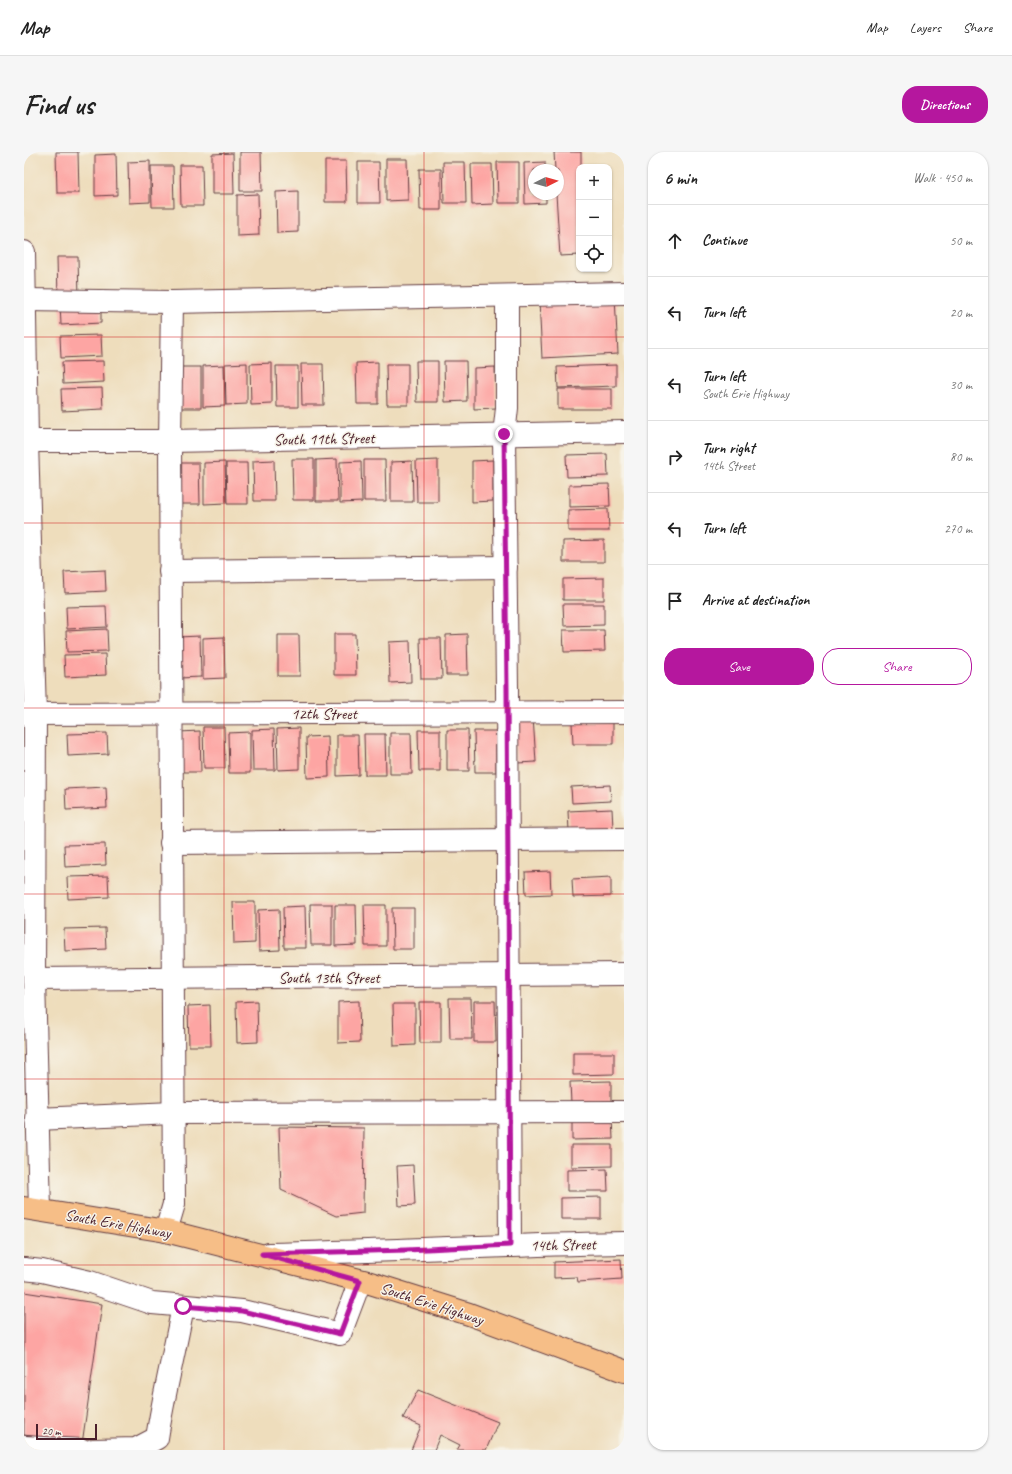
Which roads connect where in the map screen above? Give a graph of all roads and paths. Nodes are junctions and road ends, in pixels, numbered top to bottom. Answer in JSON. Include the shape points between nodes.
{"nodes":[{"id":1,"x":24,"y":252,"type":"edge"},
{"id":2,"x":24,"y":286,"type":"edge"},
{"id":3,"x":624,"y":293,"type":"edge"},
{"id":4,"x":507,"y":296,"type":"junction"},
{"id":5,"x":172,"y":302,"type":"junction"},
{"id":6,"x":624,"y":432,"type":"edge"},
{"id":7,"x":504,"y":434,"type":"junction"},
{"id":8,"x":26,"y":441,"type":"edge"},
{"id":9,"x":170,"y":441,"type":"junction"},
{"id":10,"x":506,"y":568,"type":"junction"},
{"id":11,"x":170,"y":571,"type":"junction"},
{"id":12,"x":508,"y":712,"type":"junction"},
{"id":13,"x":624,"y":712,"type":"edge"},
{"id":14,"x":30,"y":714,"type":"edge"},
{"id":15,"x":171,"y":714,"type":"junction"},
{"id":16,"x":624,"y":839,"type":"edge"},
{"id":17,"x":508,"y":840,"type":"junction"},
{"id":18,"x":171,"y":843,"type":"junction"},
{"id":19,"x":624,"y":974,"type":"edge"},
{"id":20,"x":508,"y":975,"type":"junction"},
{"id":21,"x":172,"y":978,"type":"junction"},
{"id":22,"x":34,"y":979,"type":"junction"},
{"id":23,"x":30,"y":1096,"type":"edge"},
{"id":24,"x":508,"y":1112,"type":"junction"},
{"id":25,"x":624,"y":1112,"type":"edge"},
{"id":26,"x":173,"y":1113,"type":"junction"},
{"id":27,"x":37,"y":1119,"type":"junction"},
{"id":28,"x":32,"y":1209,"type":"edge"},
{"id":29,"x":166,"y":1231,"type":"junction"},
{"id":30,"x":624,"y":1243,"type":"edge"},
{"id":31,"x":510,"y":1245,"type":"junction"},
{"id":32,"x":262,"y":1254,"type":"junction"},
{"id":33,"x":24,"y":1269,"type":"edge"},
{"id":34,"x":360,"y":1281,"type":"junction"},
{"id":35,"x":183,"y":1306,"type":"junction"},
{"id":36,"x":624,"y":1371,"type":"edge"},
{"id":37,"x":24,"y":1447,"type":"edge"},
{"id":38,"x":82,"y":1450,"type":"edge"},
{"id":39,"x":93,"y":1450,"type":"edge"}],
"edges":[{"from":1,"to":2,"type":"street"},
{"from":2,"to":5,"type":"street"},
{"from":2,"to":8,"type":"street"},
{"from":3,"to":4,"type":"street"},
{"from":4,"to":5,"type":"street"},
{"from":4,"to":7,"type":"street","via":[[507,408]]},
{"from":5,"to":9,"type":"street"},
{"from":6,"to":7,"type":"street","name":"South 11th Street"},
{"from":7,"to":9,"type":"street","name":"South 11th Street"},
{"from":7,"to":10,"type":"street"},
{"from":8,"to":9,"type":"street","name":"South 11th Street"},
{"from":8,"to":14,"type":"street"},
{"from":9,"to":11,"type":"street"},
{"from":10,"to":11,"type":"street"},
{"from":10,"to":12,"type":"street"},
{"from":11,"to":15,"type":"street"},
{"from":12,"to":13,"type":"street","name":"12th Street"},
{"from":12,"to":15,"type":"street","name":"12th Street"},
{"from":12,"to":17,"type":"street"},
{"from":14,"to":15,"type":"street","name":"12th Street"},
{"from":14,"to":22,"type":"street"},
{"from":15,"to":18,"type":"street"},
{"from":16,"to":17,"type":"street"},
{"from":17,"to":18,"type":"street"},
{"from":17,"to":20,"type":"street"},
{"from":18,"to":21,"type":"street"},
{"from":19,"to":20,"type":"street","name":"South 13th Street"},
{"from":20,"to":21,"type":"street","name":"South 13th Street"},
{"from":20,"to":24,"type":"street"},
{"from":21,"to":22,"type":"street","name":"South 13th Street"},
{"from":21,"to":26,"type":"street"},
{"from":22,"to":23,"type":"street"},
{"from":23,"to":27,"type":"street"},
{"from":24,"to":25,"type":"street"},
{"from":24,"to":26,"type":"street"},
{"from":24,"to":31,"type":"street"},
{"from":26,"to":27,"type":"street"},
{"from":26,"to":29,"type":"street","via":[[174,1204]]},
{"from":27,"to":28,"type":"street"},
{"from":28,"to":29,"type":"main road","name":"South Erie Highway"},
{"from":29,"to":32,"type":"main road","name":"South Erie Highway"},
{"from":30,"to":31,"type":"street","name":"14th Street"},
{"from":31,"to":32,"type":"street","name":"14th Street"},
{"from":32,"to":34,"type":"main road","name":"South Erie Highway"},
{"from":33,"to":35,"type":"street","via":[[90,1282],[152,1303]]},
{"from":34,"to":35,"type":"street","via":[[340,1334],[242,1311]]},
{"from":34,"to":36,"type":"main road","name":"South Erie Highway","via":[[469,1314]]},
{"from":35,"to":39,"type":"street","via":[[157,1438],[136,1449]]},
{"from":37,"to":38,"type":"street"}]}
